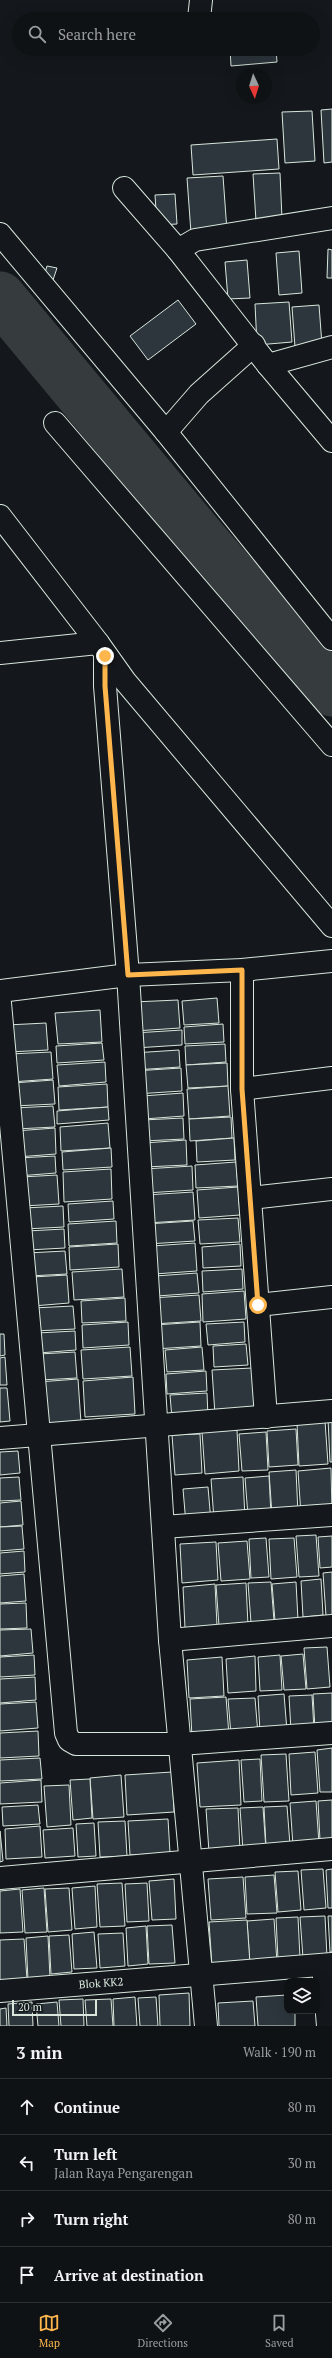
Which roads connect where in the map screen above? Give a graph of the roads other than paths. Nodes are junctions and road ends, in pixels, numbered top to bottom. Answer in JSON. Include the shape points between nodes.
{"nodes":[{"id":1,"x":202,"y":0,"type":"edge"},
{"id":2,"x":200,"y":12,"type":"edge"},
{"id":3,"x":124,"y":188,"type":"dead end"},
{"id":4,"x":332,"y":218,"type":"edge"},
{"id":5,"x":0,"y":234,"type":"edge"},
{"id":6,"x":178,"y":250,"type":"junction"},
{"id":7,"x":254,"y":345,"type":"junction"},
{"id":8,"x":332,"y":347,"type":"edge"},
{"id":9,"x":268,"y":365,"type":"junction"},
{"id":10,"x":55,"y":423,"type":"dead end"},
{"id":11,"x":166,"y":432,"type":"junction"},
{"id":12,"x":332,"y":441,"type":"edge"},
{"id":13,"x":0,"y":516,"type":"edge"},
{"id":14,"x":332,"y":639,"type":"edge"},
{"id":15,"x":102,"y":649,"type":"junction"},
{"id":16,"x":0,"y":653,"type":"edge"},
{"id":17,"x":332,"y":745,"type":"edge"},
{"id":18,"x":332,"y":926,"type":"edge"},
{"id":19,"x":332,"y":961,"type":"edge"},
{"id":20,"x":242,"y":970,"type":"junction"},
{"id":21,"x":128,"y":975,"type":"junction"},
{"id":22,"x":0,"y":991,"type":"edge"},
{"id":23,"x":0,"y":1003,"type":"edge"},
{"id":24,"x":332,"y":1078,"type":"edge"},
{"id":25,"x":242,"y":1089,"type":"junction"},
{"id":26,"x":332,"y":1189,"type":"edge"},
{"id":27,"x":250,"y":1198,"type":"junction"},
{"id":28,"x":332,"y":1297,"type":"edge"},
{"id":29,"x":258,"y":1305,"type":"junction"},
{"id":30,"x":332,"y":1411,"type":"edge"},
{"id":31,"x":266,"y":1417,"type":"junction"},
{"id":32,"x":157,"y":1426,"type":"junction"},
{"id":33,"x":40,"y":1434,"type":"junction"},
{"id":34,"x":0,"y":1438,"type":"edge"},
{"id":35,"x":332,"y":1515,"type":"edge"},
{"id":36,"x":162,"y":1527,"type":"junction"},
{"id":37,"x":332,"y":1626,"type":"edge"},
{"id":38,"x":170,"y":1640,"type":"junction"},
{"id":39,"x":332,"y":1733,"type":"edge"},
{"id":40,"x":180,"y":1744,"type":"junction"},
{"id":41,"x":332,"y":1849,"type":"edge"},
{"id":42,"x":191,"y":1862,"type":"junction"},
{"id":43,"x":0,"y":1878,"type":"edge"},
{"id":44,"x":328,"y":1964,"type":"edge"},
{"id":45,"x":201,"y":1976,"type":"junction"},
{"id":46,"x":0,"y":1991,"type":"edge"},
{"id":47,"x":206,"y":2026,"type":"edge"},
{"id":48,"x":328,"y":2026,"type":"edge"}],
"edges":[{"from":1,"to":2,"type":"street"},
{"from":3,"to":6,"type":"street"},
{"from":4,"to":6,"type":"street","via":[[195,240]]},
{"from":5,"to":11,"type":"street"},
{"from":6,"to":7,"type":"street"},
{"from":7,"to":9,"type":"street"},
{"from":7,"to":11,"type":"street","via":[[199,394]]},
{"from":8,"to":9,"type":"street"},
{"from":9,"to":12,"type":"street"},
{"from":10,"to":17,"type":"street"},
{"from":11,"to":14,"type":"street"},
{"from":13,"to":15,"type":"street"},
{"from":15,"to":16,"type":"street"},
{"from":15,"to":18,"type":"street"},
{"from":15,"to":21,"type":"street"},
{"from":19,"to":20,"type":"street"},
{"from":20,"to":21,"type":"street"},
{"from":20,"to":25,"type":"street"},
{"from":21,"to":22,"type":"street"},
{"from":21,"to":32,"type":"street"},
{"from":23,"to":33,"type":"street"},
{"from":24,"to":25,"type":"street"},
{"from":25,"to":27,"type":"street"},
{"from":26,"to":27,"type":"street"},
{"from":27,"to":29,"type":"street"},
{"from":28,"to":29,"type":"street"},
{"from":29,"to":31,"type":"street"},
{"from":30,"to":31,"type":"street"},
{"from":31,"to":32,"type":"street"},
{"from":32,"to":33,"type":"street"},
{"from":32,"to":36,"type":"street"},
{"from":33,"to":34,"type":"street"},
{"from":33,"to":40,"type":"street","via":[[66,1733],[69,1740],[76,1744]]},
{"from":35,"to":36,"type":"street"},
{"from":36,"to":38,"type":"street"},
{"from":37,"to":38,"type":"street"},
{"from":38,"to":40,"type":"street"},
{"from":39,"to":40,"type":"street"},
{"from":40,"to":42,"type":"street"},
{"from":41,"to":42,"type":"street"},
{"from":42,"to":43,"type":"street"},
{"from":42,"to":45,"type":"street"},
{"from":44,"to":45,"type":"street","name":"Blok KK2"},
{"from":44,"to":48,"type":"street"},
{"from":45,"to":46,"type":"street","name":"Blok KK2"},
{"from":45,"to":47,"type":"street"}]}
